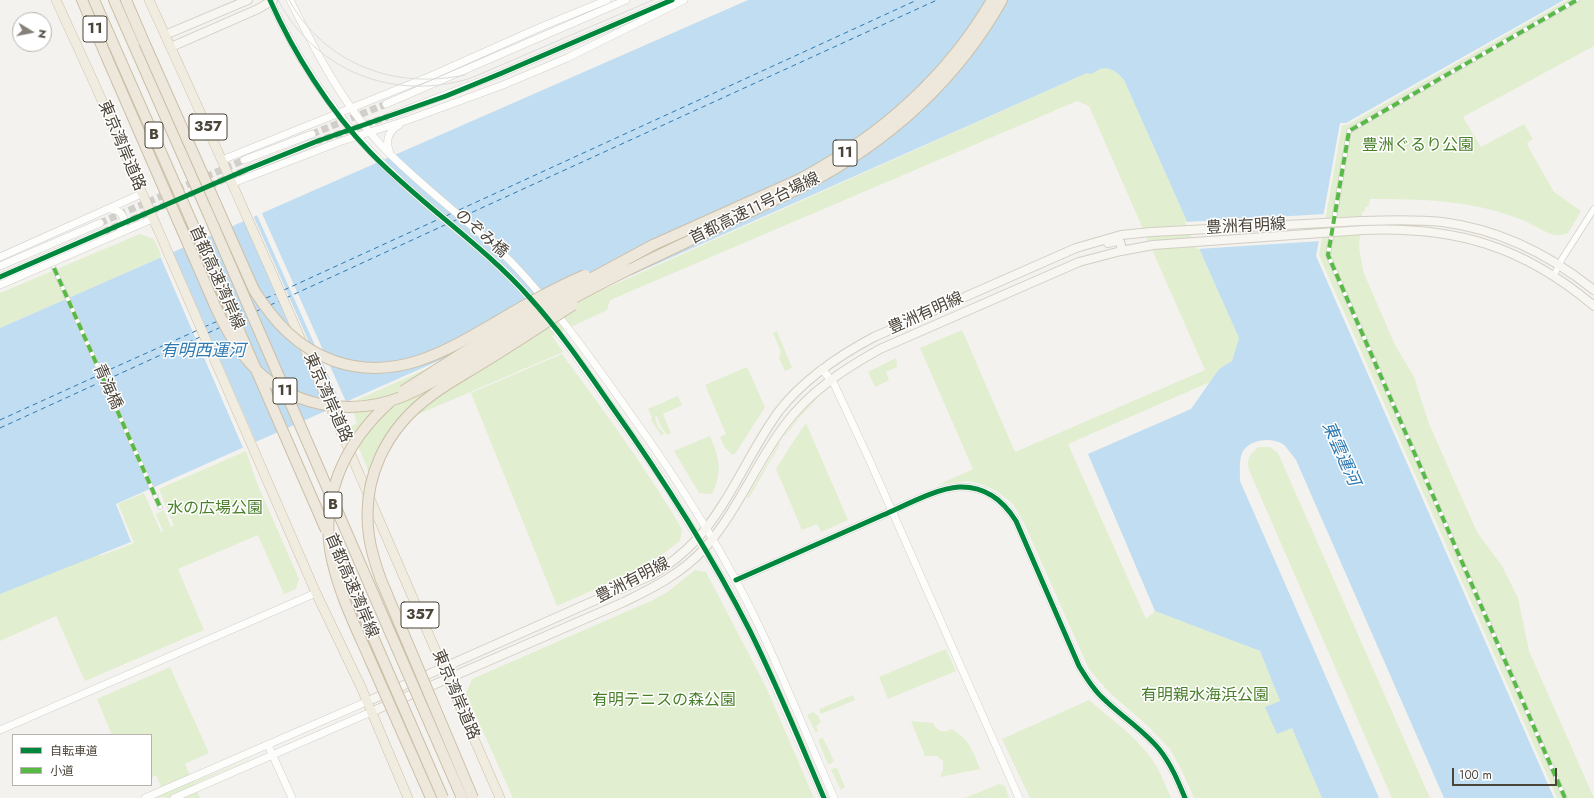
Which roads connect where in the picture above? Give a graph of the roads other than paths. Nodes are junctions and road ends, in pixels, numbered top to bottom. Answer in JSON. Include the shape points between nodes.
{"nodes":[{"id":1,"x":56,"y":0,"type":"edge"},
{"id":2,"x":62,"y":0,"type":"edge"},
{"id":3,"x":82,"y":0,"type":"edge"},
{"id":4,"x":94,"y":0,"type":"edge"},
{"id":5,"x":114,"y":0,"type":"edge"},
{"id":6,"x":126,"y":0,"type":"edge"},
{"id":7,"x":149,"y":0,"type":"edge"},
{"id":8,"x":248,"y":0,"type":"edge"},
{"id":9,"x":290,"y":0,"type":"edge"},
{"id":10,"x":607,"y":0,"type":"edge"},
{"id":11,"x":615,"y":0,"type":"edge"},
{"id":12,"x":626,"y":0,"type":"edge"},
{"id":13,"x":684,"y":0,"type":"edge"},
{"id":14,"x":992,"y":0,"type":"edge"},
{"id":15,"x":1002,"y":0,"type":"edge"},
{"id":16,"x":1577,"y":0,"type":"edge"},
{"id":17,"x":271,"y":1,"type":"edge"},
{"id":18,"x":669,"y":3,"type":"edge"},
{"id":19,"x":165,"y":35,"type":"junction"},
{"id":20,"x":171,"y":47,"type":"junction"},
{"id":21,"x":512,"y":50,"type":"junction"},
{"id":22,"x":96,"y":87,"type":"junction"},
{"id":23,"x":386,"y":104,"type":"tunnel mouth"},
{"id":24,"x":352,"y":108,"type":"junction"},
{"id":25,"x":338,"y":114,"type":"junction"},
{"id":26,"x":390,"y":116,"type":"tunnel mouth"},
{"id":27,"x":408,"y":120,"type":"junction"},
{"id":28,"x":369,"y":132,"type":"junction"},
{"id":29,"x":312,"y":134,"type":"tunnel mouth"},
{"id":30,"x":355,"y":136,"type":"junction"},
{"id":31,"x":315,"y":142,"type":"tunnel mouth"},
{"id":32,"x":384,"y":145,"type":"junction"},
{"id":33,"x":222,"y":160,"type":"junction"},
{"id":34,"x":244,"y":160,"type":"tunnel mouth"},
{"id":35,"x":248,"y":169,"type":"tunnel mouth"},
{"id":36,"x":233,"y":183,"type":"junction"},
{"id":37,"x":141,"y":194,"type":"junction"},
{"id":38,"x":109,"y":209,"type":"junction"},
{"id":39,"x":1594,"y":209,"type":"edge"},
{"id":40,"x":152,"y":219,"type":"junction"},
{"id":41,"x":100,"y":223,"type":"tunnel mouth"},
{"id":42,"x":103,"y":232,"type":"tunnel mouth"},
{"id":43,"x":118,"y":234,"type":"junction"},
{"id":44,"x":1095,"y":242,"type":"junction"},
{"id":45,"x":653,"y":245,"type":"junction"},
{"id":46,"x":1121,"y":251,"type":"junction"},
{"id":47,"x":0,"y":257,"type":"edge"},
{"id":48,"x":1559,"y":265,"type":"junction"},
{"id":49,"x":0,"y":266,"type":"edge"},
{"id":50,"x":54,"y":268,"type":"dead end"},
{"id":51,"x":630,"y":268,"type":"junction"},
{"id":52,"x":1554,"y":275,"type":"junction"},
{"id":53,"x":0,"y":277,"type":"edge"},
{"id":54,"x":0,"y":285,"type":"edge"},
{"id":55,"x":1594,"y":290,"type":"edge"},
{"id":56,"x":1594,"y":306,"type":"edge"},
{"id":57,"x":822,"y":369,"type":"junction"},
{"id":58,"x":831,"y":379,"type":"junction"},
{"id":59,"x":160,"y":507,"type":"dead end"},
{"id":60,"x":892,"y":510,"type":"junction"},
{"id":61,"x":706,"y":527,"type":"junction"},
{"id":62,"x":698,"y":538,"type":"junction"},
{"id":63,"x":713,"y":538,"type":"junction"},
{"id":64,"x":704,"y":549,"type":"junction"},
{"id":65,"x":736,"y":580,"type":"junction"},
{"id":66,"x":316,"y":593,"type":"junction"},
{"id":67,"x":443,"y":668,"type":"junction"},
{"id":68,"x":448,"y":679,"type":"junction"},
{"id":69,"x":366,"y":702,"type":"junction"},
{"id":70,"x":371,"y":712,"type":"junction"},
{"id":71,"x":0,"y":730,"type":"edge"},
{"id":72,"x":268,"y":745,"type":"junction"},
{"id":73,"x":272,"y":755,"type":"junction"},
{"id":74,"x":145,"y":798,"type":"edge"},
{"id":75,"x":174,"y":798,"type":"edge"},
{"id":76,"x":292,"y":798,"type":"edge"},
{"id":77,"x":408,"y":798,"type":"edge"},
{"id":78,"x":431,"y":798,"type":"edge"},
{"id":79,"x":443,"y":798,"type":"edge"},
{"id":80,"x":462,"y":798,"type":"edge"},
{"id":81,"x":473,"y":798,"type":"edge"},
{"id":82,"x":500,"y":798,"type":"edge"},
{"id":83,"x":824,"y":798,"type":"edge"},
{"id":84,"x":834,"y":798,"type":"edge"},
{"id":85,"x":1019,"y":798,"type":"edge"},
{"id":86,"x":1185,"y":798,"type":"edge"},
{"id":87,"x":1565,"y":798,"type":"edge"}],
"edges":[{"from":1,"to":22,"type":"highway","name":"東京湾岸道路"},
{"from":2,"to":22,"type":"highway","name":"東京湾岸道路"},
{"from":3,"to":51,"type":"highway","number":"11","bridge":true,"via":[[229,334],[259,372],[296,397],[318,404],[350,407],[382,404],[403,396],[427,385],[553,309]]},
{"from":4,"to":79,"type":"highway","name":"首都高速湾岸線","number":"B","bridge":true},
{"from":5,"to":80,"type":"highway","name":"首都高速湾岸線","number":"B","bridge":true},
{"from":6,"to":45,"type":"highway","number":"11","bridge":true,"via":[[254,290],[270,315],[288,334],[308,349],[351,365],[375,368],[398,366],[429,358],[557,287]]},
{"from":7,"to":19,"type":"highway","name":"東京湾岸道路","number":"357"},
{"from":8,"to":19,"type":"main road"},
{"from":9,"to":24,"type":"street","name":"のぞみ橋","via":[[322,60]]},
{"from":10,"to":24,"type":"street"},
{"from":11,"to":21,"type":"street"},
{"from":12,"to":21,"type":"street"},
{"from":13,"to":18,"type":"street"},
{"from":14,"to":45,"type":"highway","name":"首都高速11号台場線","number":"11","via":[[969,35],[932,80],[913,100],[865,140],[800,179]]},
{"from":15,"to":51,"type":"highway","name":"首都高速11号台場線","number":"11","via":[[976,41],[935,90],[902,122],[870,147],[802,187]]},
{"from":16,"to":87,"type":"street","via":[[1349,131],[1328,255]]},
{"from":17,"to":20,"type":"main road"},
{"from":17,"to":25,"type":"street","name":"のぞみ橋","via":[[307,69]]},
{"from":18,"to":26,"type":"street","via":[[502,73]]},
{"from":18,"to":27,"type":"street","via":[[566,58],[503,85]]},
{"from":19,"to":20,"type":"highway","name":"東京湾岸道路","number":"357"},
{"from":20,"to":33,"type":"highway","name":"東京湾岸道路","number":"357"},
{"from":21,"to":23,"type":"street"},
{"from":22,"to":37,"type":"highway","name":"東京湾岸道路"},
{"from":24,"to":25,"type":"street"},
{"from":24,"to":28,"type":"street","name":"のぞみ橋"},
{"from":25,"to":30,"type":"street","name":"のぞみ橋"},
{"from":25,"to":33,"type":"street"},
{"from":27,"to":28,"type":"street"},
{"from":27,"to":32,"type":"street","via":[[393,129]]},
{"from":28,"to":30,"type":"street"},
{"from":28,"to":32,"type":"street","name":"のぞみ橋"},
{"from":29,"to":34,"type":"street"},
{"from":30,"to":36,"type":"street"},
{"from":30,"to":62,"type":"street","name":"のぞみ橋","bridge":true,"via":[[405,185],[504,271],[530,298],[568,345],[663,480]]},
{"from":31,"to":35,"type":"street"},
{"from":32,"to":61,"type":"street","name":"のぞみ橋","bridge":true,"via":[[390,154],[517,268],[578,340],[665,463]]},
{"from":33,"to":36,"type":"highway","name":"東京湾岸道路","number":"357"},
{"from":36,"to":67,"type":"highway","name":"東京湾岸道路","number":"357","bridge":true},
{"from":37,"to":38,"type":"street"},
{"from":37,"to":40,"type":"highway","name":"東京湾岸道路"},
{"from":38,"to":43,"type":"street","via":[[120,212],[123,217],[123,228]]},
{"from":38,"to":47,"type":"street"},
{"from":39,"to":48,"type":"street"},
{"from":40,"to":43,"type":"street"},
{"from":40,"to":66,"type":"highway","name":"東京湾岸道路"},
{"from":41,"to":49,"type":"street"},
{"from":42,"to":53,"type":"street"},
{"from":43,"to":54,"type":"street"},
{"from":44,"to":46,"type":"main road","via":[[1104,244],[1118,241]]},
{"from":44,"to":48,"type":"main road","name":"豊洲有明線","bridge":true,"via":[[1121,235],[1151,232],[1369,220],[1425,221],[1460,226],[1499,236]]},
{"from":44,"to":57,"type":"main road","name":"豊洲有明線","via":[[874,337],[847,351]]},
{"from":45,"to":78,"type":"highway","number":"11","bridge":true,"via":[[562,294],[404,390],[385,406],[360,434],[338,474],[330,506],[328,531],[337,580]]},
{"from":46,"to":52,"type":"main road","name":"豊洲有明線","bridge":true,"via":[[1153,245],[1410,229],[1476,240],[1517,255]]},
{"from":46,"to":58,"type":"main road","name":"豊洲有明線","via":[[1059,270],[880,349]]},
{"from":48,"to":52,"type":"street"},
{"from":48,"to":55,"type":"main road","name":"豊洲有明線"},
{"from":50,"to":59,"type":"street","name":"青海橋"},
{"from":51,"to":81,"type":"highway","number":"11","bridge":true,"via":[[432,395],[409,414],[392,433],[374,469],[368,497],[367,525],[376,566]]},
{"from":52,"to":56,"type":"main road","name":"豊洲有明線"},
{"from":57,"to":58,"type":"street"},
{"from":57,"to":61,"type":"main road","name":"豊洲有明線","via":[[779,411]]},
{"from":58,"to":60,"type":"street"},
{"from":58,"to":63,"type":"main road","name":"豊洲有明線","via":[[812,395],[784,426]]},
{"from":60,"to":65,"type":"street"},
{"from":60,"to":85,"type":"street"},
{"from":60,"to":86,"type":"street","via":[[933,493],[959,487],[991,494],[1008,508],[1079,666],[1106,702],[1159,749]]},
{"from":61,"to":62,"type":"main road","name":"豊洲有明線"},
{"from":61,"to":63,"type":"street","name":"のぞみ橋"},
{"from":62,"to":64,"type":"street","name":"のぞみ橋"},
{"from":62,"to":67,"type":"main road","name":"豊洲有明線","via":[[677,558],[652,575]]},
{"from":63,"to":64,"type":"main road","name":"豊洲有明線"},
{"from":63,"to":65,"type":"street","name":"のぞみ橋"},
{"from":64,"to":68,"type":"main road","name":"豊洲有明線","via":[[656,586]]},
{"from":64,"to":83,"type":"street","name":"のぞみ橋","via":[[758,646]]},
{"from":65,"to":84,"type":"street","name":"のぞみ橋","via":[[759,626]]},
{"from":66,"to":69,"type":"highway","name":"東京湾岸道路"},
{"from":66,"to":71,"type":"street"},
{"from":67,"to":68,"type":"highway","name":"東京湾岸道路","number":"357"},
{"from":67,"to":69,"type":"main road","name":"豊洲有明線"},
{"from":68,"to":70,"type":"main road","name":"豊洲有明線"},
{"from":68,"to":82,"type":"highway","name":"東京湾岸道路","number":"357"},
{"from":69,"to":70,"type":"highway","name":"東京湾岸道路"},
{"from":69,"to":72,"type":"street"},
{"from":70,"to":73,"type":"street"},
{"from":70,"to":77,"type":"highway","name":"東京湾岸道路"},
{"from":72,"to":73,"type":"street"},
{"from":72,"to":74,"type":"street"},
{"from":73,"to":75,"type":"street"},
{"from":73,"to":76,"type":"street"}]}
